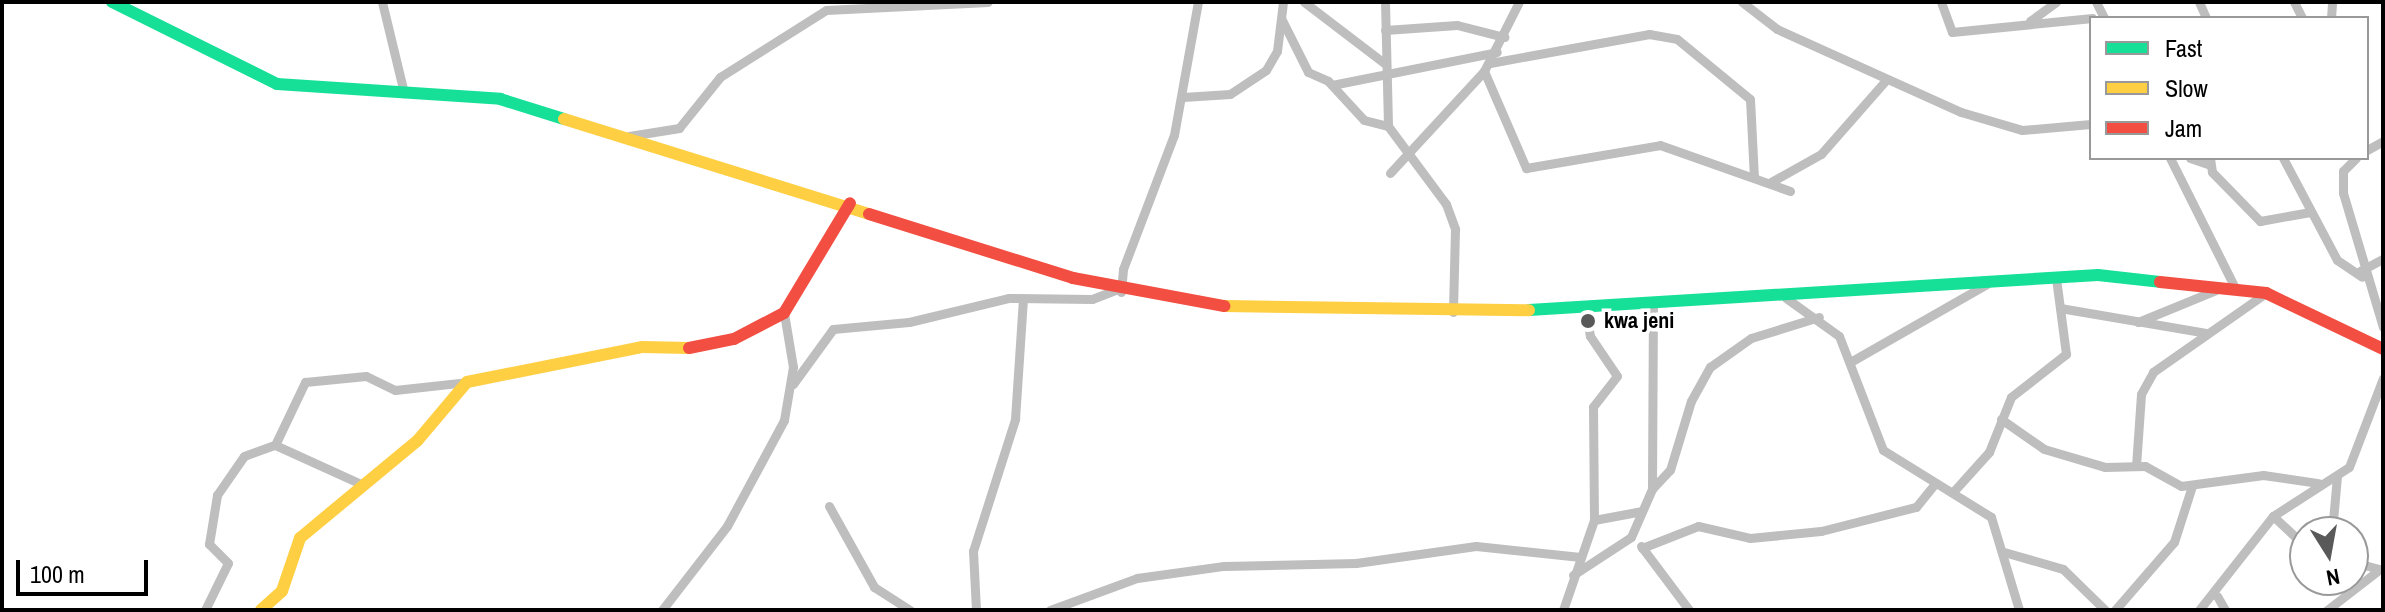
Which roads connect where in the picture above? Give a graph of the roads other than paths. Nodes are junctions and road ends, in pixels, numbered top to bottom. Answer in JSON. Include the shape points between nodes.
{"nodes":[{"id":1,"x":112,"y":2,"type":"edge"},
{"id":2,"x":382,"y":2,"type":"edge"},
{"id":3,"x":988,"y":2,"type":"edge"},
{"id":4,"x":1198,"y":2,"type":"edge"},
{"id":5,"x":1283,"y":2,"type":"edge"},
{"id":6,"x":1304,"y":2,"type":"edge"},
{"id":7,"x":1385,"y":2,"type":"edge"},
{"id":8,"x":1517,"y":2,"type":"edge"},
{"id":9,"x":1742,"y":2,"type":"edge"},
{"id":10,"x":1941,"y":2,"type":"edge"},
{"id":11,"x":2056,"y":2,"type":"edge"},
{"id":12,"x":929,"y":3,"type":"edge"},
{"id":13,"x":2089,"y":18,"type":"edge"},
{"id":14,"x":1282,"y":20,"type":"junction"},
{"id":15,"x":2028,"y":23,"type":"junction"},
{"id":16,"x":1385,"y":30,"type":"junction"},
{"id":17,"x":1504,"y":37,"type":"junction"},
{"id":18,"x":1497,"y":52,"type":"junction"},
{"id":19,"x":1384,"y":63,"type":"junction"},
{"id":20,"x":1487,"y":67,"type":"junction"},
{"id":21,"x":1384,"y":76,"type":"junction"},
{"id":22,"x":1886,"y":80,"type":"junction"},
{"id":23,"x":1332,"y":85,"type":"junction"},
{"id":24,"x":404,"y":93,"type":"junction"},
{"id":25,"x":1183,"y":97,"type":"junction"},
{"id":26,"x":2089,"y":124,"type":"edge"},
{"id":27,"x":1388,"y":126,"type":"junction"},
{"id":28,"x":629,"y":136,"type":"junction"},
{"id":29,"x":1411,"y":151,"type":"junction"},
{"id":30,"x":2171,"y":160,"type":"edge"},
{"id":31,"x":2284,"y":160,"type":"edge"},
{"id":32,"x":2340,"y":160,"type":"edge"},
{"id":33,"x":2354,"y":160,"type":"edge"},
{"id":34,"x":2210,"y":162,"type":"edge"},
{"id":35,"x":2343,"y":171,"type":"junction"},
{"id":36,"x":1390,"y":173,"type":"dead end"},
{"id":37,"x":1754,"y":178,"type":"junction"},
{"id":38,"x":1771,"y":182,"type":"junction"},
{"id":39,"x":1790,"y":191,"type":"dead end"},
{"id":40,"x":850,"y":203,"type":"junction"},
{"id":41,"x":2310,"y":212,"type":"junction"},
{"id":42,"x":2383,"y":259,"type":"edge"},
{"id":43,"x":2361,"y":274,"type":"junction"},
{"id":44,"x":2056,"y":278,"type":"junction"},
{"id":45,"x":1997,"y":279,"type":"junction"},
{"id":46,"x":2229,"y":288,"type":"junction"},
{"id":47,"x":1118,"y":291,"type":"junction"},
{"id":48,"x":2266,"y":293,"type":"junction"},
{"id":49,"x":1783,"y":296,"type":"junction"},
{"id":50,"x":1023,"y":298,"type":"junction"},
{"id":51,"x":1653,"y":306,"type":"junction"},
{"id":52,"x":2060,"y":308,"type":"junction"},
{"id":53,"x":1586,"y":311,"type":"junction"},
{"id":54,"x":1453,"y":312,"type":"junction"},
{"id":55,"x":784,"y":313,"type":"junction"},
{"id":56,"x":1819,"y":317,"type":"junction"},
{"id":57,"x":2138,"y":322,"type":"junction"},
{"id":58,"x":2383,"y":327,"type":"edge"},
{"id":59,"x":2206,"y":333,"type":"junction"},
{"id":60,"x":2383,"y":349,"type":"edge"},
{"id":61,"x":1852,"y":361,"type":"junction"},
{"id":62,"x":2383,"y":378,"type":"edge"},
{"id":63,"x":467,"y":382,"type":"junction"},
{"id":64,"x":793,"y":384,"type":"junction"},
{"id":65,"x":2001,"y":419,"type":"junction"},
{"id":66,"x":275,"y":445,"type":"junction"},
{"id":67,"x":2136,"y":466,"type":"junction"},
{"id":68,"x":2337,"y":476,"type":"junction"},
{"id":69,"x":2318,"y":483,"type":"junction"},
{"id":70,"x":361,"y":484,"type":"junction"},
{"id":71,"x":1934,"y":485,"type":"junction"},
{"id":72,"x":2192,"y":486,"type":"junction"},
{"id":73,"x":1652,"y":489,"type":"junction"},
{"id":74,"x":1953,"y":492,"type":"junction"},
{"id":75,"x":829,"y":506,"type":"dead end"},
{"id":76,"x":1642,"y":511,"type":"junction"},
{"id":77,"x":2273,"y":516,"type":"junction"},
{"id":78,"x":2333,"y":516,"type":"edge"},
{"id":79,"x":1594,"y":520,"type":"junction"},
{"id":80,"x":2289,"y":531,"type":"edge"},
{"id":81,"x":1631,"y":537,"type":"junction"},
{"id":82,"x":1642,"y":548,"type":"junction"},
{"id":83,"x":2004,"y":552,"type":"junction"},
{"id":84,"x":1580,"y":557,"type":"junction"},
{"id":85,"x":2381,"y":569,"type":"edge"},
{"id":86,"x":1573,"y":575,"type":"junction"},
{"id":87,"x":2217,"y":596,"type":"junction"},
{"id":88,"x":205,"y":610,"type":"edge"},
{"id":89,"x":261,"y":610,"type":"edge"},
{"id":90,"x":662,"y":610,"type":"edge"},
{"id":91,"x":910,"y":610,"type":"edge"},
{"id":92,"x":976,"y":610,"type":"edge"},
{"id":93,"x":1050,"y":610,"type":"edge"},
{"id":94,"x":1563,"y":610,"type":"edge"},
{"id":95,"x":1689,"y":610,"type":"edge"},
{"id":96,"x":2019,"y":610,"type":"edge"},
{"id":97,"x":2105,"y":610,"type":"edge"},
{"id":98,"x":2115,"y":610,"type":"edge"},
{"id":99,"x":2199,"y":610,"type":"edge"},
{"id":100,"x":2225,"y":610,"type":"edge"},
{"id":101,"x":2327,"y":610,"type":"edge"}],
"edges":[{"from":1,"to":24,"type":"street","via":[[277,84]]},
{"from":2,"to":24,"type":"street"},
{"from":3,"to":12,"type":"street"},
{"from":4,"to":25,"type":"street"},
{"from":5,"to":14,"type":"street"},
{"from":6,"to":19,"type":"street"},
{"from":7,"to":16,"type":"street"},
{"from":8,"to":17,"type":"street"},
{"from":9,"to":22,"type":"street","via":[[1777,29]]},
{"from":10,"to":15,"type":"street","via":[[1952,32]]},
{"from":11,"to":15,"type":"street"},
{"from":12,"to":28,"type":"street","via":[[840,6],[804,19],[720,77],[679,128]]},
{"from":13,"to":15,"type":"street"},
{"from":14,"to":23,"type":"street","via":[[1308,72]]},
{"from":14,"to":25,"type":"street","via":[[1272,61],[1242,91]]},
{"from":16,"to":17,"type":"street","via":[[1457,25]]},
{"from":16,"to":19,"type":"street"},
{"from":17,"to":18,"type":"street"},
{"from":18,"to":20,"type":"street"},
{"from":18,"to":21,"type":"street"},
{"from":19,"to":21,"type":"street"},
{"from":20,"to":29,"type":"street"},
{"from":20,"to":37,"type":"street","via":[[1526,168],[1660,145]]},
{"from":20,"to":37,"type":"street","via":[[1649,34],[1677,39],[1750,99]]},
{"from":21,"to":23,"type":"street"},
{"from":21,"to":27,"type":"street"},
{"from":22,"to":26,"type":"street","via":[[2022,130]]},
{"from":22,"to":38,"type":"street","via":[[1821,154]]},
{"from":23,"to":27,"type":"street","via":[[1364,120]]},
{"from":24,"to":28,"type":"street","via":[[472,93]]},
{"from":25,"to":47,"type":"street"},
{"from":27,"to":29,"type":"street"},
{"from":28,"to":40,"type":"street"},
{"from":29,"to":36,"type":"street"},
{"from":29,"to":54,"type":"street","via":[[1453,217]]},
{"from":30,"to":46,"type":"street"},
{"from":31,"to":41,"type":"street"},
{"from":32,"to":35,"type":"street"},
{"from":33,"to":35,"type":"street"},
{"from":34,"to":41,"type":"street","via":[[2260,221]]},
{"from":35,"to":43,"type":"street"},
{"from":37,"to":38,"type":"street"},
{"from":38,"to":39,"type":"street"},
{"from":40,"to":47,"type":"street"},
{"from":40,"to":55,"type":"street"},
{"from":41,"to":43,"type":"street","via":[[2337,260]]},
{"from":42,"to":43,"type":"street"},
{"from":43,"to":58,"type":"street"},
{"from":44,"to":45,"type":"street"},
{"from":44,"to":46,"type":"street"},
{"from":44,"to":52,"type":"street"},
{"from":45,"to":49,"type":"street"},
{"from":45,"to":61,"type":"street"},
{"from":46,"to":48,"type":"street"},
{"from":46,"to":57,"type":"street"},
{"from":47,"to":50,"type":"street","via":[[1092,299]]},
{"from":47,"to":54,"type":"street","via":[[1284,312]]},
{"from":48,"to":59,"type":"street"},
{"from":48,"to":60,"type":"street"},
{"from":49,"to":51,"type":"street"},
{"from":49,"to":56,"type":"street"},
{"from":50,"to":64,"type":"street","via":[[833,329]]},
{"from":50,"to":92,"type":"street","via":[[1015,419],[973,551]]},
{"from":51,"to":53,"type":"street"},
{"from":51,"to":73,"type":"street"},
{"from":52,"to":57,"type":"street"},
{"from":52,"to":65,"type":"street","via":[[2066,354],[2011,397]]},
{"from":53,"to":54,"type":"street"},
{"from":53,"to":79,"type":"street","via":[[1590,336],[1617,376],[1593,407]]},
{"from":55,"to":63,"type":"street","via":[[715,346],[642,347]]},
{"from":55,"to":64,"type":"street"},
{"from":56,"to":61,"type":"street"},
{"from":56,"to":73,"type":"street","via":[[1751,338],[1710,367],[1691,401],[1670,470]]},
{"from":57,"to":59,"type":"street"},
{"from":59,"to":67,"type":"street","via":[[2153,372],[2141,394]]},
{"from":61,"to":71,"type":"street","via":[[1883,450]]},
{"from":62,"to":68,"type":"street","via":[[2359,455]]},
{"from":63,"to":66,"type":"street","via":[[395,390],[366,376],[314,377],[300,389]]},
{"from":63,"to":70,"type":"street","via":[[418,440]]},
{"from":64,"to":90,"type":"street","via":[[775,439],[727,526]]},
{"from":65,"to":67,"type":"street","via":[[2070,458]]},
{"from":65,"to":74,"type":"street","via":[[1989,452]]},
{"from":66,"to":70,"type":"street"},
{"from":66,"to":88,"type":"street","via":[[244,456],[217,495],[209,544],[228,563]]},
{"from":67,"to":72,"type":"street"},
{"from":68,"to":69,"type":"street"},
{"from":68,"to":78,"type":"street"},
{"from":69,"to":72,"type":"street","via":[[2263,475]]},
{"from":69,"to":77,"type":"street"},
{"from":70,"to":89,"type":"street","via":[[300,538],[282,591]]},
{"from":71,"to":74,"type":"street"},
{"from":71,"to":82,"type":"street","via":[[1916,507],[1821,531],[1750,538],[1698,526]]},
{"from":72,"to":98,"type":"street","via":[[2174,542]]},
{"from":73,"to":76,"type":"street"},
{"from":74,"to":83,"type":"street","via":[[1982,506]]},
{"from":75,"to":91,"type":"street","via":[[874,587]]},
{"from":76,"to":79,"type":"street"},
{"from":76,"to":81,"type":"street"},
{"from":77,"to":80,"type":"street"},
{"from":77,"to":87,"type":"street"},
{"from":79,"to":84,"type":"street"},
{"from":81,"to":82,"type":"street"},
{"from":81,"to":86,"type":"street"},
{"from":82,"to":95,"type":"street"},
{"from":83,"to":96,"type":"street"},
{"from":83,"to":97,"type":"street","via":[[2063,569]]},
{"from":84,"to":86,"type":"street"},
{"from":84,"to":93,"type":"street","via":[[1476,546],[1356,563],[1224,566],[1137,578]]},
{"from":85,"to":101,"type":"street"},
{"from":86,"to":94,"type":"street"},
{"from":87,"to":99,"type":"street"},
{"from":87,"to":100,"type":"street"}]}
